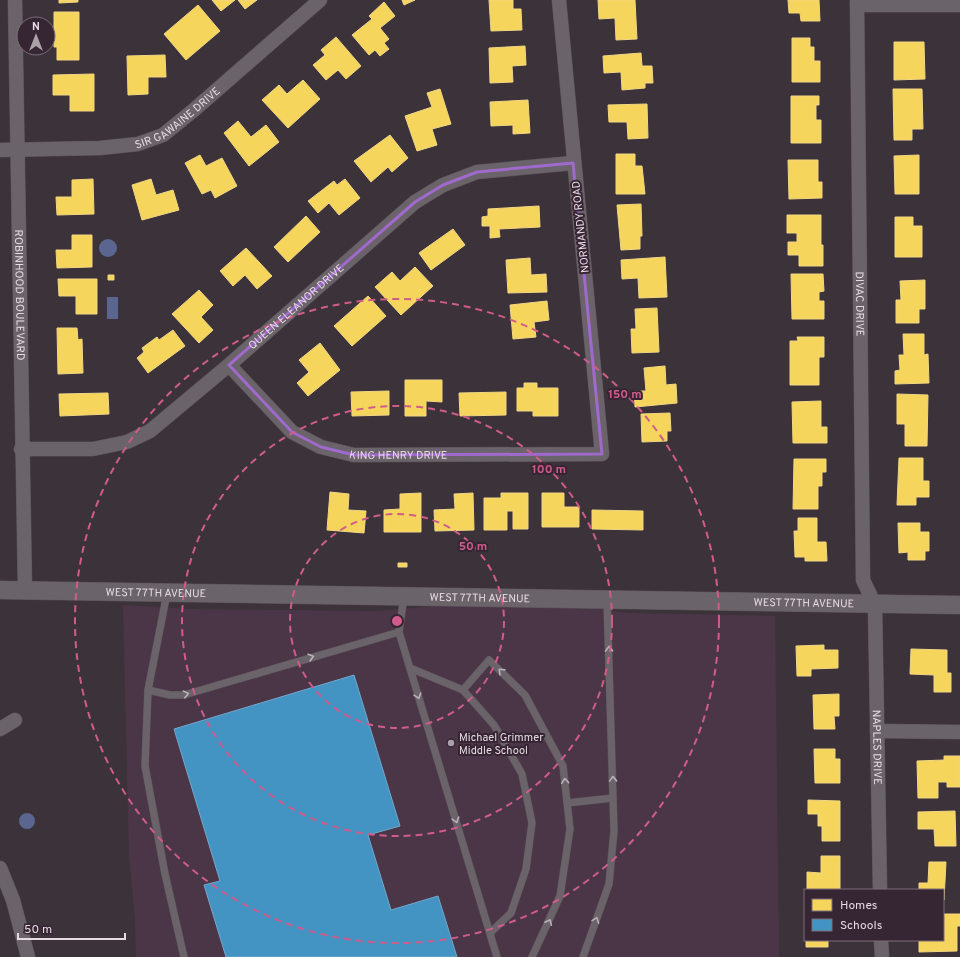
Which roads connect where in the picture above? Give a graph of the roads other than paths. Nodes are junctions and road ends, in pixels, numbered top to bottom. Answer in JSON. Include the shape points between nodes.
{"nodes":[{"id":1,"x":15,"y":0,"type":"edge"},
{"id":2,"x":320,"y":0,"type":"edge"},
{"id":3,"x":559,"y":0,"type":"edge"},
{"id":4,"x":857,"y":2,"type":"edge"},
{"id":5,"x":960,"y":5,"type":"edge"},
{"id":6,"x":0,"y":150,"type":"edge"},
{"id":7,"x":17,"y":150,"type":"junction"},
{"id":8,"x":573,"y":163,"type":"junction"},
{"id":9,"x":229,"y":365,"type":"junction"},
{"id":10,"x":21,"y":450,"type":"junction"},
{"id":11,"x":602,"y":454,"type":"joint"},
{"id":12,"x":0,"y":590,"type":"edge"},
{"id":13,"x":25,"y":590,"type":"junction"},
{"id":14,"x":167,"y":592,"type":"junction"},
{"id":15,"x":404,"y":596,"type":"junction"},
{"id":16,"x":608,"y":600,"type":"junction"},
{"id":17,"x":875,"y":605,"type":"junction"},
{"id":18,"x":960,"y":605,"type":"edge"},
{"id":19,"x":399,"y":632,"type":"junction"},
{"id":20,"x":410,"y":668,"type":"junction"},
{"id":21,"x":148,"y":690,"type":"junction"},
{"id":22,"x":463,"y":690,"type":"junction"},
{"id":23,"x":14,"y":720,"type":"dead end"},
{"id":24,"x":0,"y":729,"type":"edge"},
{"id":25,"x":877,"y":731,"type":"junction"},
{"id":26,"x":960,"y":732,"type":"edge"},
{"id":27,"x":613,"y":798,"type":"junction"},
{"id":28,"x":567,"y":802,"type":"junction"},
{"id":29,"x":0,"y":868,"type":"edge"},
{"id":30,"x":880,"y":889,"type":"edge"},
{"id":31,"x":490,"y":933,"type":"junction"},
{"id":32,"x":881,"y":941,"type":"edge"},
{"id":33,"x":28,"y":957,"type":"edge"},
{"id":34,"x":184,"y":957,"type":"edge"},
{"id":35,"x":497,"y":957,"type":"edge"},
{"id":36,"x":532,"y":957,"type":"edge"},
{"id":37,"x":583,"y":957,"type":"edge"},
{"id":38,"x":882,"y":957,"type":"edge"}],
"edges":[{"from":1,"to":7,"type":"street","name":"ROBINHOOD BOULEVARD"},
{"from":2,"to":7,"type":"street","name":"SIR GAWAINE DRIVE","via":[[195,109],[162,134],[138,144],[100,148]]},
{"from":3,"to":8,"type":"street","name":"NORMANDY ROAD"},
{"from":4,"to":5,"type":"street"},
{"from":4,"to":17,"type":"street","name":"DIVAC DRIVE","via":[[863,580]]},
{"from":6,"to":7,"type":"street","name":"SIR GAWAINE DRIVE"},
{"from":7,"to":10,"type":"street","name":"ROBINHOOD BOULEVARD"},
{"from":8,"to":9,"type":"street","name":"QUEEN ELEANOR DRIVE","via":[[477,172],[443,185],[415,202]]},
{"from":8,"to":11,"type":"street","name":"NORMANDY ROAD"},
{"from":9,"to":10,"type":"street","name":"QUEEN ELEANOR DRIVE","via":[[150,431],[127,442],[93,448]]},
{"from":9,"to":11,"type":"street","name":"KING HENRY DRIVE","via":[[292,432],[322,447],[354,455]]},
{"from":10,"to":13,"type":"street","name":"ROBINHOOD BOULEVARD"},
{"from":12,"to":13,"type":"street","name":"WEST 77TH AVENUE"},
{"from":13,"to":14,"type":"street","name":"WEST 77TH AVENUE"},
{"from":14,"to":15,"type":"street","name":"WEST 77TH AVENUE"},
{"from":14,"to":21,"type":"lane"},
{"from":15,"to":16,"type":"street","name":"WEST 77TH AVENUE"},
{"from":15,"to":19,"type":"lane"},
{"from":16,"to":17,"type":"street","name":"WEST 77TH AVENUE"},
{"from":27,"to":16,"type":"lane","one_way":true},
{"from":17,"to":18,"type":"street","name":"WEST 77TH AVENUE"},
{"from":17,"to":25,"type":"street","name":"NAPLES DRIVE"},
{"from":19,"to":20,"type":"lane"},
{"from":21,"to":19,"type":"lane","one_way":true,"via":[[184,695]]},
{"from":20,"to":22,"type":"lane"},
{"from":20,"to":31,"type":"lane","one_way":true},
{"from":21,"to":34,"type":"lane","via":[[146,766],[165,874]]},
{"from":28,"to":22,"type":"lane","one_way":true,"via":[[563,766],[525,695],[489,660]]},
{"from":22,"to":31,"type":"lane","via":[[494,724],[522,774],[532,823],[526,869],[511,914]]},
{"from":23,"to":24,"type":"street"},
{"from":25,"to":26,"type":"street"},
{"from":25,"to":30,"type":"street","name":"NAPLES DRIVE"},
{"from":27,"to":28,"type":"lane"},
{"from":37,"to":27,"type":"lane","one_way":true,"via":[[609,884],[614,831]]},
{"from":36,"to":28,"type":"lane","one_way":true,"via":[[560,896],[570,830]]},
{"from":29,"to":33,"type":"street","via":[[13,900]]},
{"from":31,"to":35,"type":"lane"},
{"from":32,"to":38,"type":"street"}]}
